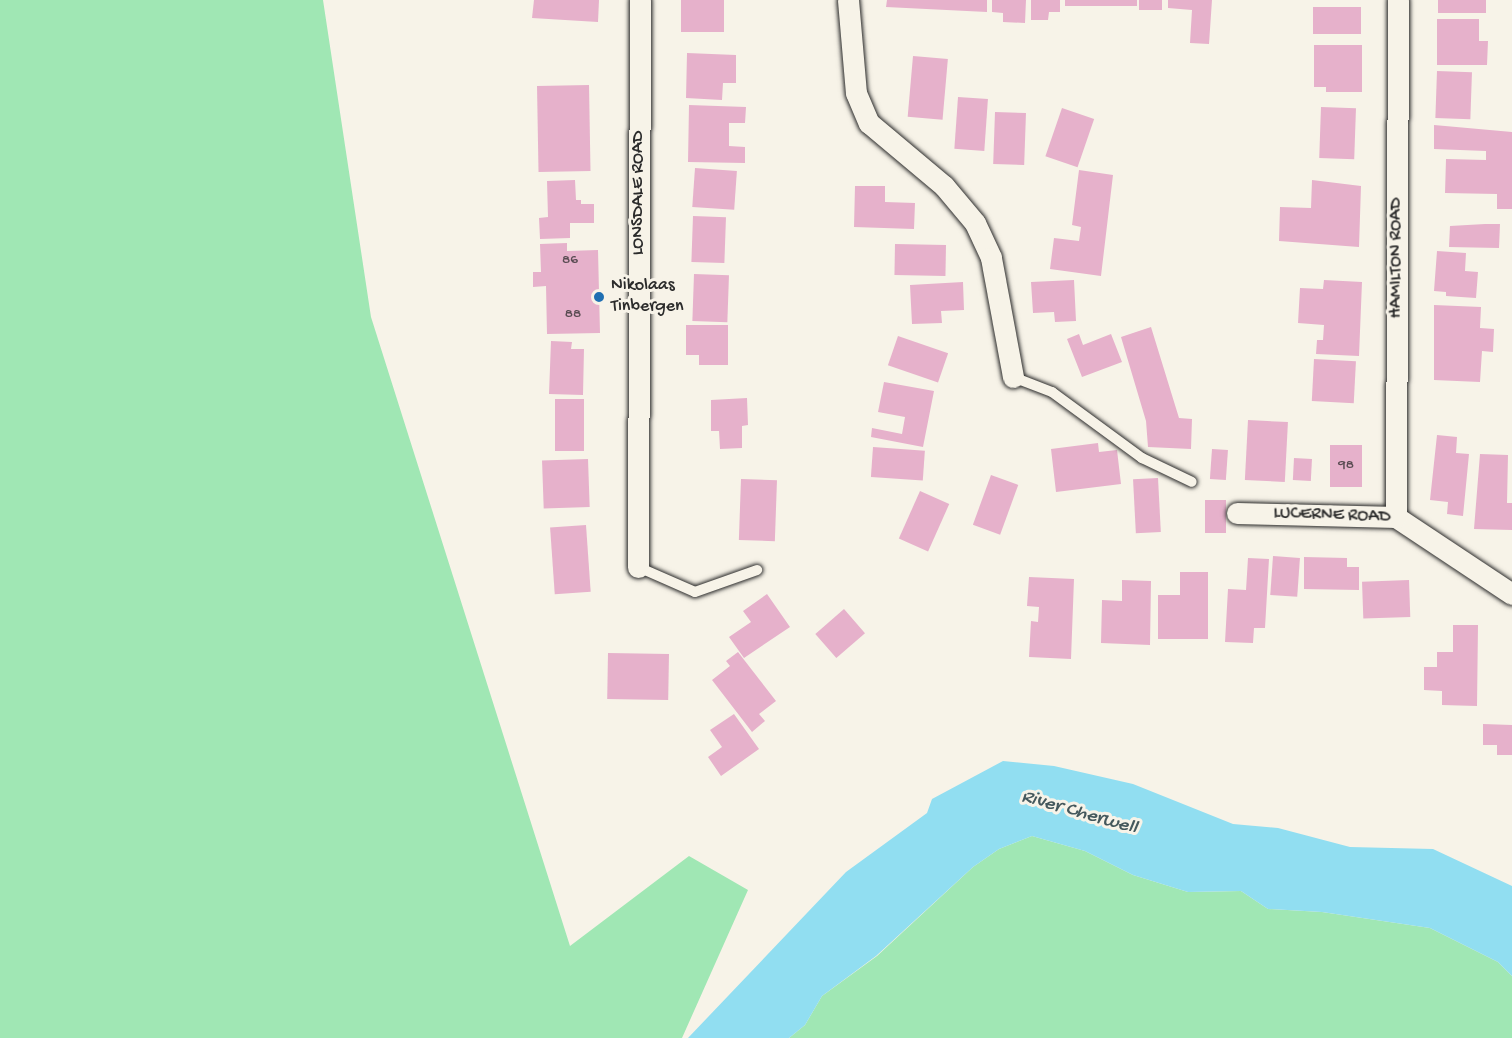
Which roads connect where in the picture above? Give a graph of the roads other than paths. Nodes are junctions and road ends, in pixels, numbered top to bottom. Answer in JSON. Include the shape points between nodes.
{"nodes":[{"id":1,"x":640,"y":0,"type":"edge"},
{"id":2,"x":848,"y":0,"type":"edge"},
{"id":3,"x":1398,"y":0,"type":"edge"},
{"id":4,"x":1013,"y":378,"type":"joint"},
{"id":5,"x":1192,"y":482,"type":"dead end"},
{"id":6,"x":1237,"y":513,"type":"dead end"},
{"id":7,"x":1396,"y":517,"type":"junction"},
{"id":8,"x":638,"y":567,"type":"joint"},
{"id":9,"x":757,"y":570,"type":"dead end"},
{"id":10,"x":1512,"y":594,"type":"edge"}],
"edges":[{"from":1,"to":8,"type":"street","name":"LONSDALE ROAD"},
{"from":2,"to":4,"type":"street","via":[[856,93],[869,123],[944,186],[975,223],[991,258]]},
{"from":3,"to":7,"type":"street","name":"HAMILTON ROAD"},
{"from":4,"to":5,"type":"lane","via":[[1052,392],[1142,458]]},
{"from":6,"to":7,"type":"street","name":"LUCERNE ROAD"},
{"from":7,"to":10,"type":"street","name":"LUCERNE ROAD"},
{"from":8,"to":9,"type":"lane","via":[[695,592]]}]}
